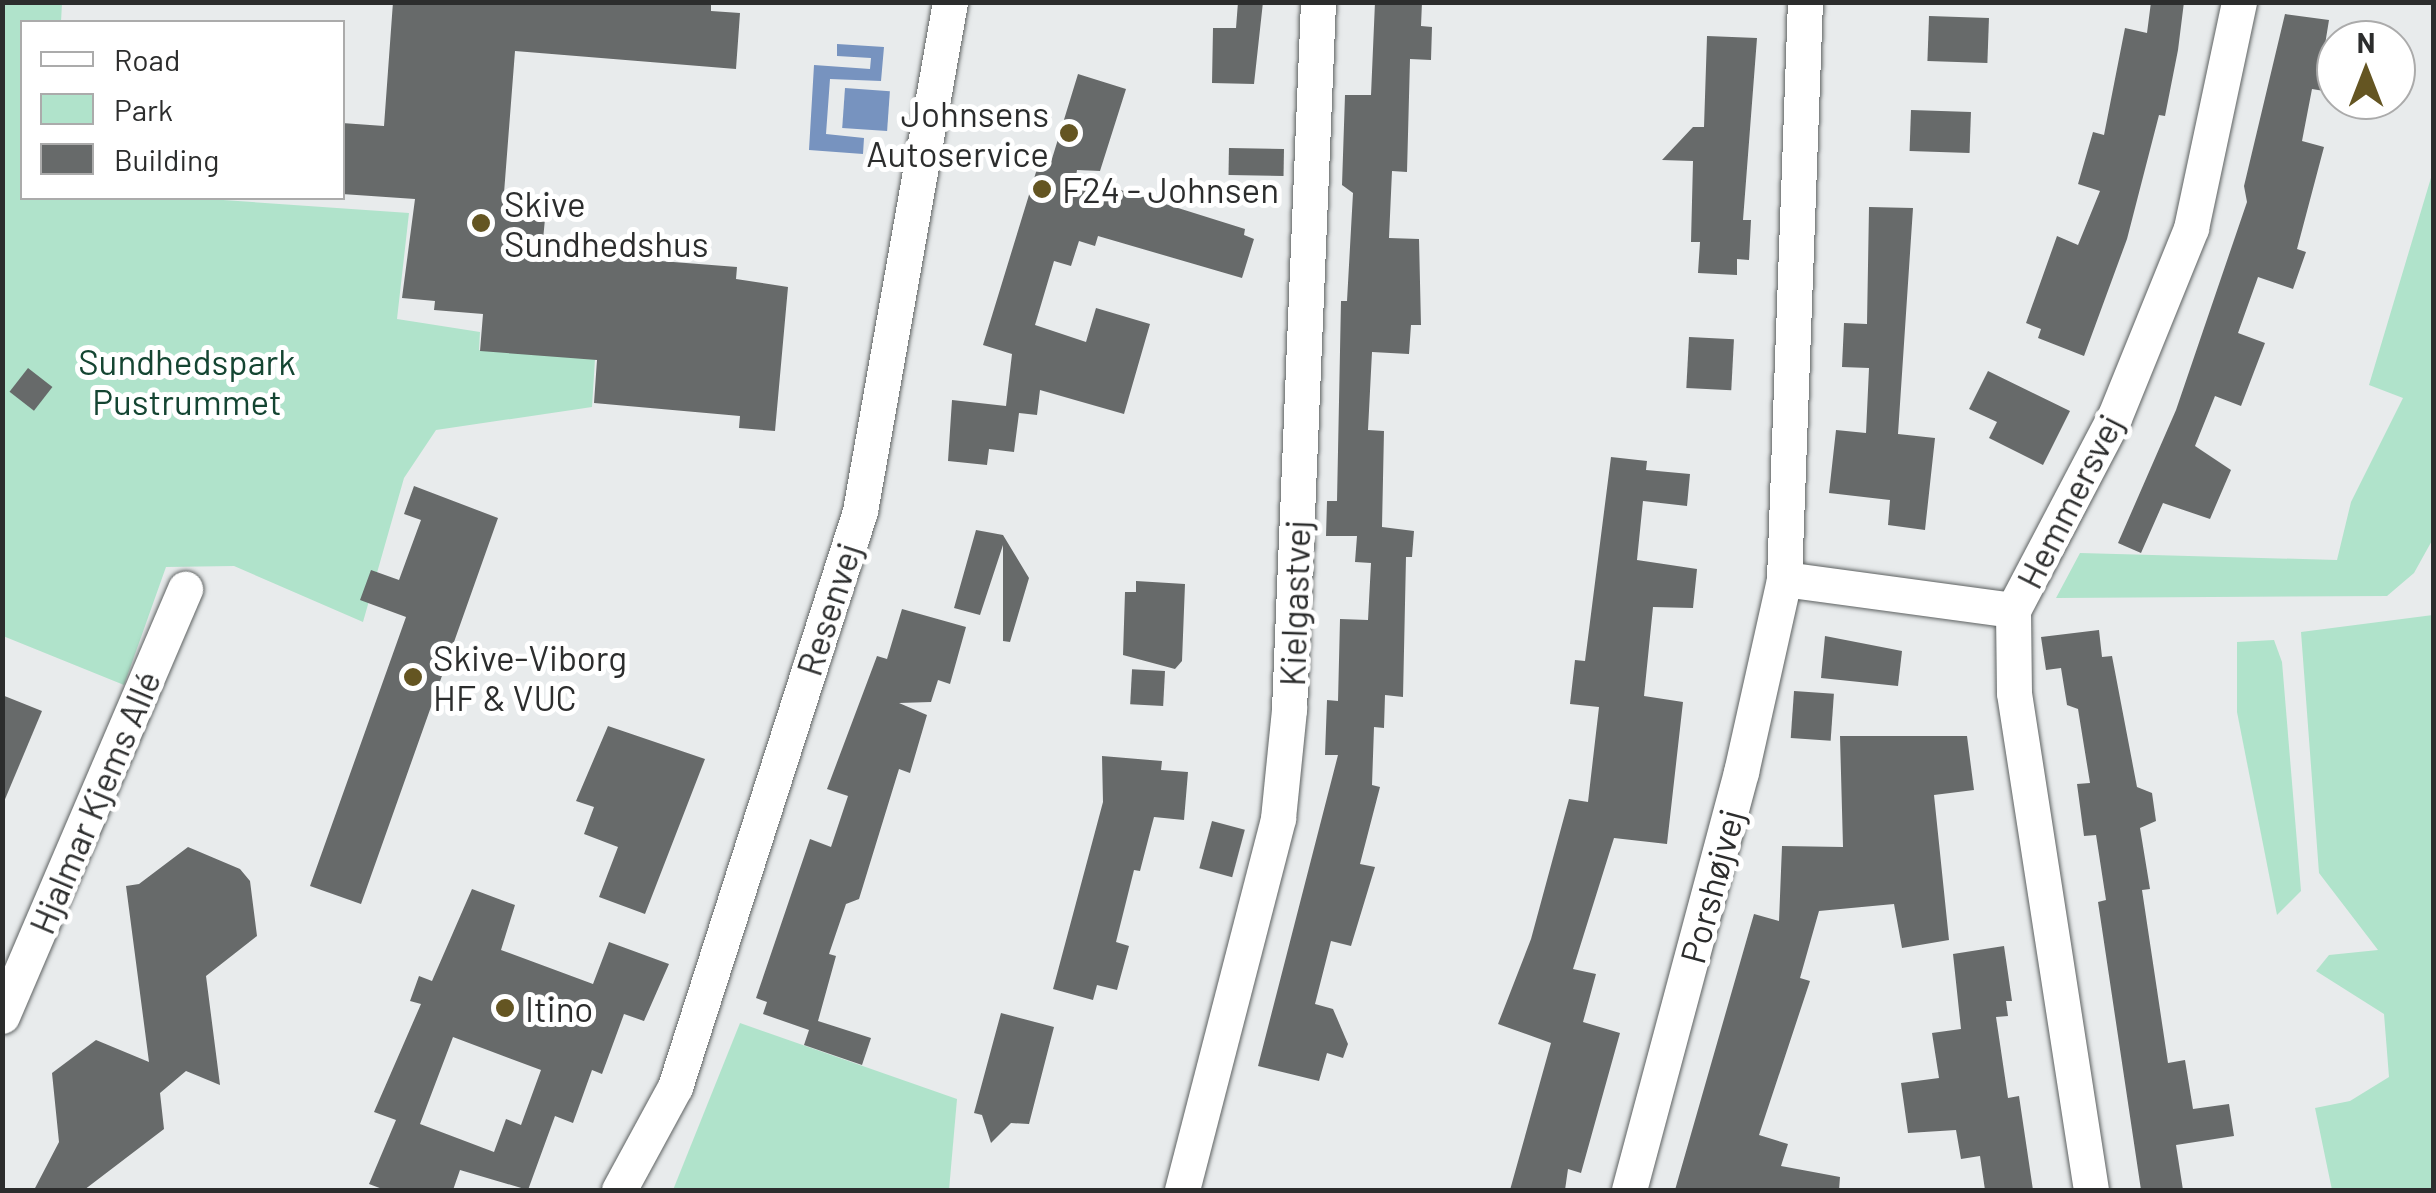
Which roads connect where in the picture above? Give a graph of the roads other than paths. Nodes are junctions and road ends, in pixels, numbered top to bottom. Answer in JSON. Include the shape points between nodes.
{"nodes":[{"id":1,"x":950,"y":2,"type":"edge"},
{"id":2,"x":1318,"y":2,"type":"edge"},
{"id":3,"x":1804,"y":2,"type":"edge"},
{"id":4,"x":2238,"y":2,"type":"edge"},
{"id":5,"x":1784,"y":579,"type":"junction"},
{"id":6,"x":185,"y":588,"type":"dead end"},
{"id":7,"x":2012,"y":610,"type":"junction"},
{"id":8,"x":2,"y":1016,"type":"edge"},
{"id":9,"x":619,"y":1190,"type":"edge"},
{"id":10,"x":1182,"y":1190,"type":"edge"},
{"id":11,"x":1629,"y":1190,"type":"edge"},
{"id":12,"x":2090,"y":1190,"type":"edge"}],
"edges":[{"from":1,"to":9,"type":"street","name":"Resenvej","via":[[860,511],[675,1087]]},
{"from":2,"to":10,"type":"street","name":"Kielgastvej","via":[[1289,708],[1278,818]]},
{"from":3,"to":5,"type":"street","name":"Porshøjvej"},
{"from":4,"to":7,"type":"street","name":"Hemmersvej","via":[[2190,228],[2114,418]]},
{"from":5,"to":7,"type":"street"},
{"from":5,"to":11,"type":"street","name":"Porshøjvej","via":[[1741,772]]},
{"from":6,"to":8,"type":"street","name":"Hjalmar Kjems Allé"},
{"from":7,"to":12,"type":"street","name":"Hemmersvej","via":[[2014,692]]}]}
